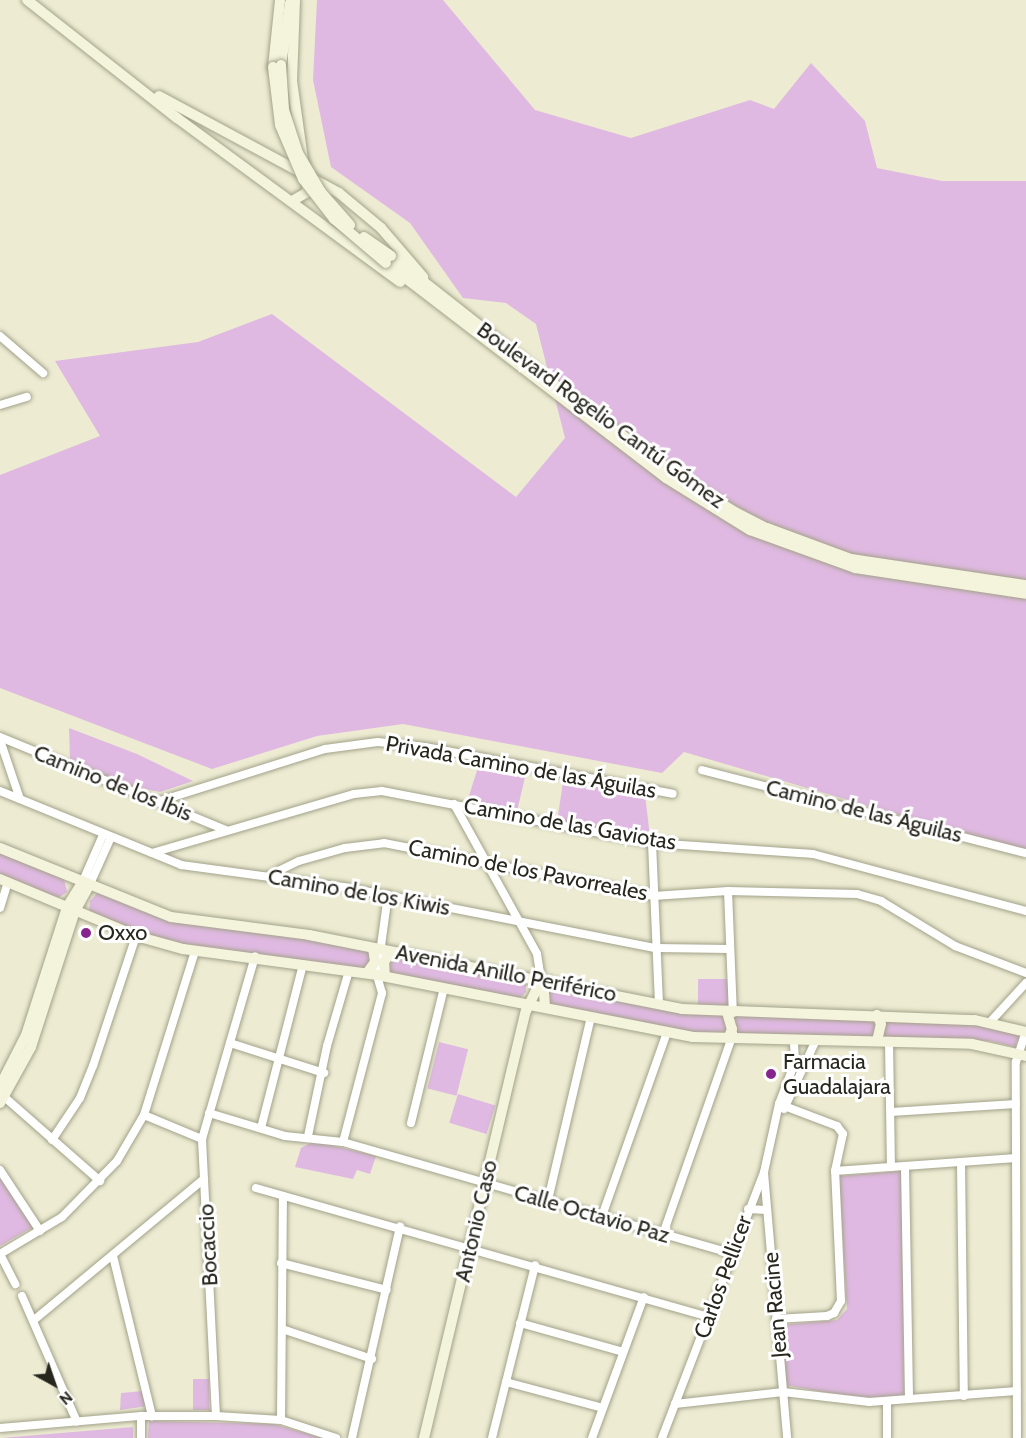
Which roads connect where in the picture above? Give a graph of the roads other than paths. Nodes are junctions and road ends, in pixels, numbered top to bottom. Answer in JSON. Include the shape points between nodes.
{"nodes":[{"id":1,"x":27,"y":0,"type":"edge"},
{"id":2,"x":280,"y":0,"type":"edge"},
{"id":3,"x":293,"y":0,"type":"edge"},
{"id":4,"x":277,"y":66,"type":"junction"},
{"id":5,"x":143,"y":88,"type":"junction"},
{"id":6,"x":255,"y":147,"type":"junction"},
{"id":7,"x":247,"y":168,"type":"junction"},
{"id":8,"x":306,"y":176,"type":"junction"},
{"id":9,"x":291,"y":201,"type":"junction"},
{"id":10,"x":428,"y":292,"type":"junction"},
{"id":11,"x":0,"y":336,"type":"edge"},
{"id":12,"x":43,"y":373,"type":"dead end"},
{"id":13,"x":27,"y":397,"type":"dead end"},
{"id":14,"x":0,"y":405,"type":"edge"},
{"id":15,"x":1026,"y":585,"type":"edge"},
{"id":16,"x":1026,"y":594,"type":"edge"},
{"id":17,"x":0,"y":739,"type":"edge"},
{"id":18,"x":702,"y":770,"type":"dead end"},
{"id":19,"x":0,"y":791,"type":"edge"},
{"id":20,"x":674,"y":794,"type":"dead end"},
{"id":21,"x":20,"y":799,"type":"junction"},
{"id":22,"x":160,"y":801,"type":"junction"},
{"id":23,"x":454,"y":804,"type":"junction"},
{"id":24,"x":226,"y":830,"type":"junction"},
{"id":25,"x":107,"y":836,"type":"junction"},
{"id":26,"x":652,"y":843,"type":"junction"},
{"id":27,"x":0,"y":848,"type":"edge"},
{"id":28,"x":1026,"y":853,"type":"edge"},
{"id":29,"x":152,"y":854,"type":"junction"},
{"id":30,"x":487,"y":862,"type":"junction"},
{"id":31,"x":270,"y":875,"type":"junction"},
{"id":32,"x":4,"y":881,"type":"edge"},
{"id":33,"x":84,"y":884,"type":"junction"},
{"id":34,"x":728,"y":891,"type":"junction"},
{"id":35,"x":388,"y":895,"type":"junction"},
{"id":36,"x":653,"y":896,"type":"junction"},
{"id":37,"x":0,"y":908,"type":"edge"},
{"id":38,"x":72,"y":909,"type":"junction"},
{"id":39,"x":1026,"y":911,"type":"edge"},
{"id":40,"x":519,"y":921,"type":"junction"},
{"id":41,"x":136,"y":936,"type":"junction"},
{"id":42,"x":656,"y":948,"type":"junction"},
{"id":43,"x":730,"y":949,"type":"junction"},
{"id":44,"x":382,"y":950,"type":"junction"},
{"id":45,"x":195,"y":951,"type":"junction"},
{"id":46,"x":255,"y":957,"type":"junction"},
{"id":47,"x":303,"y":964,"type":"junction"},
{"id":48,"x":349,"y":971,"type":"junction"},
{"id":49,"x":1026,"y":974,"type":"edge"},
{"id":50,"x":376,"y":975,"type":"junction"},
{"id":51,"x":529,"y":976,"type":"junction"},
{"id":52,"x":545,"y":981,"type":"junction"},
{"id":53,"x":1026,"y":983,"type":"edge"},
{"id":54,"x":444,"y":988,"type":"junction"},
{"id":55,"x":526,"y":1004,"type":"junction"},
{"id":56,"x":659,"y":1004,"type":"junction"},
{"id":57,"x":545,"y":1007,"type":"junction"},
{"id":58,"x":732,"y":1012,"type":"junction"},
{"id":59,"x":877,"y":1015,"type":"junction"},
{"id":60,"x":890,"y":1016,"type":"junction"},
{"id":61,"x":591,"y":1017,"type":"junction"},
{"id":62,"x":991,"y":1021,"type":"junction"},
{"id":63,"x":667,"y":1032,"type":"junction"},
{"id":64,"x":1026,"y":1032,"type":"edge"},
{"id":65,"x":733,"y":1038,"type":"junction"},
{"id":66,"x":794,"y":1040,"type":"junction"},
{"id":67,"x":816,"y":1040,"type":"junction"},
{"id":68,"x":877,"y":1041,"type":"junction"},
{"id":69,"x":889,"y":1041,"type":"junction"},
{"id":70,"x":230,"y":1043,"type":"junction"},
{"id":71,"x":1022,"y":1054,"type":"edge"},
{"id":72,"x":277,"y":1058,"type":"junction"},
{"id":73,"x":324,"y":1073,"type":"junction"},
{"id":74,"x":0,"y":1086,"type":"edge"},
{"id":75,"x":2,"y":1098,"type":"edge"},
{"id":76,"x":1016,"y":1104,"type":"junction"},
{"id":77,"x":783,"y":1105,"type":"junction"},
{"id":78,"x":891,"y":1112,"type":"junction"},
{"id":79,"x":209,"y":1113,"type":"junction"},
{"id":80,"x":144,"y":1115,"type":"junction"},
{"id":81,"x":411,"y":1123,"type":"dead end"},
{"id":82,"x":261,"y":1128,"type":"junction"},
{"id":83,"x":308,"y":1136,"type":"junction"},
{"id":84,"x":202,"y":1138,"type":"junction"},
{"id":85,"x":52,"y":1140,"type":"junction"},
{"id":86,"x":344,"y":1142,"type":"junction"},
{"id":87,"x":1016,"y":1158,"type":"junction"},
{"id":88,"x":961,"y":1162,"type":"junction"},
{"id":89,"x":891,"y":1167,"type":"junction"},
{"id":90,"x":905,"y":1167,"type":"junction"},
{"id":91,"x":0,"y":1170,"type":"edge"},
{"id":92,"x":835,"y":1171,"type":"junction"},
{"id":93,"x":764,"y":1172,"type":"junction"},
{"id":94,"x":204,"y":1179,"type":"junction"},
{"id":95,"x":100,"y":1181,"type":"junction"},
{"id":96,"x":485,"y":1183,"type":"junction"},
{"id":97,"x":256,"y":1188,"type":"dead end"},
{"id":98,"x":283,"y":1196,"type":"junction"},
{"id":99,"x":548,"y":1200,"type":"junction"},
{"id":100,"x":748,"y":1209,"type":"junction"},
{"id":101,"x":766,"y":1210,"type":"junction"},
{"id":102,"x":1016,"y":1211,"type":"junction"},
{"id":103,"x":1026,"y":1211,"type":"edge"},
{"id":104,"x":602,"y":1216,"type":"junction"},
{"id":105,"x":400,"y":1226,"type":"junction"},
{"id":106,"x":40,"y":1231,"type":"junction"},
{"id":107,"x":663,"y":1234,"type":"junction"},
{"id":108,"x":470,"y":1248,"type":"junction"},
{"id":109,"x":731,"y":1253,"type":"junction"},
{"id":110,"x":0,"y":1254,"type":"edge"},
{"id":111,"x":113,"y":1256,"type":"junction"},
{"id":112,"x":281,"y":1263,"type":"junction"},
{"id":113,"x":534,"y":1265,"type":"junction"},
{"id":114,"x":15,"y":1284,"type":"dead end"},
{"id":115,"x":387,"y":1290,"type":"junction"},
{"id":116,"x":22,"y":1296,"type":"dead end"},
{"id":117,"x":644,"y":1297,"type":"junction"},
{"id":118,"x":708,"y":1317,"type":"junction"},
{"id":119,"x":776,"y":1319,"type":"junction"},
{"id":120,"x":34,"y":1320,"type":"junction"},
{"id":121,"x":520,"y":1323,"type":"junction"},
{"id":122,"x":282,"y":1329,"type":"junction"},
{"id":123,"x":1017,"y":1336,"type":"junction"},
{"id":124,"x":1026,"y":1336,"type":"edge"},
{"id":125,"x":623,"y":1352,"type":"junction"},
{"id":126,"x":372,"y":1359,"type":"junction"},
{"id":127,"x":506,"y":1382,"type":"junction"},
{"id":128,"x":1017,"y":1391,"type":"junction"},
{"id":129,"x":783,"y":1392,"type":"junction"},
{"id":130,"x":964,"y":1396,"type":"junction"},
{"id":131,"x":909,"y":1398,"type":"junction"},
{"id":132,"x":887,"y":1401,"type":"junction"},
{"id":133,"x":675,"y":1404,"type":"junction"},
{"id":134,"x":603,"y":1408,"type":"junction"},
{"id":135,"x":141,"y":1416,"type":"junction"},
{"id":136,"x":152,"y":1416,"type":"junction"},
{"id":137,"x":216,"y":1416,"type":"junction"},
{"id":138,"x":281,"y":1420,"type":"junction"},
{"id":139,"x":77,"y":1422,"type":"junction"},
{"id":140,"x":0,"y":1428,"type":"edge"},
{"id":141,"x":141,"y":1438,"type":"edge"},
{"id":142,"x":336,"y":1438,"type":"edge"},
{"id":143,"x":352,"y":1438,"type":"edge"},
{"id":144,"x":424,"y":1438,"type":"edge"},
{"id":145,"x":492,"y":1438,"type":"edge"},
{"id":146,"x":592,"y":1438,"type":"edge"},
{"id":147,"x":662,"y":1438,"type":"edge"},
{"id":148,"x":787,"y":1438,"type":"edge"},
{"id":149,"x":887,"y":1438,"type":"edge"},
{"id":150,"x":1017,"y":1438,"type":"edge"}],
"edges":[{"from":1,"to":5,"type":"street","name":"Boulevard Rogelio Cantú Gómez"},
{"from":2,"to":4,"type":"street","name":"Boulevard Rogelio Cantú Gómez"},
{"from":3,"to":4,"type":"street","name":"Boulevard Rogelio Cantú Gómez"},
{"from":3,"to":8,"type":"street","via":[[292,81]]},
{"from":4,"to":10,"type":"street","name":"Boulevard Rogelio Cantú Gómez","bridge":true,"via":[[280,125],[303,179],[340,224]]},
{"from":5,"to":6,"type":"street","name":"Boulevard Rogelio Cantú Gómez"},
{"from":5,"to":7,"type":"street","name":"Boulevard Rogelio Cantú Gómez"},
{"from":6,"to":7,"type":"street","via":[[243,155]]},
{"from":6,"to":8,"type":"street","name":"Boulevard Rogelio Cantú Gómez"},
{"from":7,"to":9,"type":"street","name":"Boulevard Rogelio Cantú Gómez"},
{"from":8,"to":9,"type":"street","via":[[308,190]]},
{"from":8,"to":10,"type":"street","name":"Boulevard Rogelio Cantú Gómez","via":[[339,194],[372,220],[421,274]]},
{"from":9,"to":10,"type":"street","name":"Boulevard Rogelio Cantú Gómez","via":[[375,266]]},
{"from":10,"to":15,"type":"street","name":"Boulevard Rogelio Cantú Gómez","via":[[682,479],[767,528],[819,549],[879,566]]},
{"from":10,"to":16,"type":"street","name":"Boulevard Rogelio Cantú Gómez","via":[[666,478],[750,530],[855,568]]},
{"from":11,"to":12,"type":"street"},
{"from":13,"to":14,"type":"street"},
{"from":17,"to":21,"type":"street"},
{"from":17,"to":22,"type":"street","name":"Camino de los Ibis"},
{"from":18,"to":28,"type":"street","name":"Camino de las Águilas"},
{"from":19,"to":21,"type":"street","name":"Camino de los Kiwis"},
{"from":20,"to":22,"type":"street","name":"Privada Camino de las Águilas","via":[[425,747],[378,742],[325,749]]},
{"from":21,"to":25,"type":"street","name":"Camino de los Kiwis"},
{"from":22,"to":24,"type":"street","name":"Camino de los Ibis"},
{"from":23,"to":24,"type":"street","name":"Camino de las Gaviotas","via":[[418,795],[370,791]]},
{"from":23,"to":26,"type":"street","name":"Camino de las Gaviotas"},
{"from":23,"to":30,"type":"street"},
{"from":24,"to":29,"type":"street","name":"Camino de las Gaviotas"},
{"from":25,"to":29,"type":"street","name":"Camino de los Kiwis"},
{"from":25,"to":33,"type":"street"},
{"from":26,"to":36,"type":"street"},
{"from":26,"to":39,"type":"street","name":"Camino de las Gaviotas","via":[[813,854]]},
{"from":27,"to":33,"type":"street","name":"Avenida Anillo Periférico"},
{"from":29,"to":31,"type":"street","name":"Camino de los Kiwis","via":[[182,865]]},
{"from":30,"to":31,"type":"street","name":"Camino de los Pavorreales","via":[[369,843],[299,861]]},
{"from":30,"to":36,"type":"street","name":"Camino de los Pavorreales"},
{"from":30,"to":40,"type":"street"},
{"from":31,"to":35,"type":"street","name":"Camino de los Kiwis"},
{"from":32,"to":37,"type":"street"},
{"from":32,"to":38,"type":"street","name":"Avenida Anillo Periférico"},
{"from":33,"to":38,"type":"street"},
{"from":33,"to":38,"type":"street"},
{"from":33,"to":44,"type":"street","name":"Avenida Anillo Periférico","via":[[171,917]]},
{"from":34,"to":36,"type":"street","name":"Camino de los Pavorreales"},
{"from":34,"to":43,"type":"street"},
{"from":34,"to":49,"type":"street","name":"Camino de los Pavorreales","via":[[870,896],[954,946]]},
{"from":35,"to":40,"type":"street","name":"Camino de los Kiwis"},
{"from":35,"to":44,"type":"street"},
{"from":36,"to":42,"type":"street"},
{"from":38,"to":41,"type":"street","name":"Avenida Anillo Periférico"},
{"from":38,"to":74,"type":"street","via":[[26,1035]]},
{"from":38,"to":75,"type":"street","via":[[31,1047]]},
{"from":40,"to":42,"type":"street","name":"Camino de los Kiwis"},
{"from":40,"to":52,"type":"street"},
{"from":41,"to":45,"type":"street","name":"Avenida Anillo Periférico"},
{"from":41,"to":85,"type":"street","via":[[80,1098]]},
{"from":42,"to":43,"type":"street","name":"Camino de los Kiwis"},
{"from":42,"to":56,"type":"street"},
{"from":43,"to":58,"type":"street"},
{"from":44,"to":50,"type":"street","via":[[376,959]]},
{"from":44,"to":50,"type":"street","via":[[384,962]]},
{"from":44,"to":51,"type":"street","name":"Avenida Anillo Periférico"},
{"from":45,"to":46,"type":"street","name":"Avenida Anillo Periférico"},
{"from":45,"to":80,"type":"street"},
{"from":46,"to":47,"type":"street","name":"Avenida Anillo Periférico"},
{"from":46,"to":70,"type":"street","name":"Bocaccio"},
{"from":47,"to":48,"type":"street","name":"Avenida Anillo Periférico"},
{"from":47,"to":72,"type":"street"},
{"from":48,"to":50,"type":"street","name":"Avenida Anillo Periférico"},
{"from":48,"to":73,"type":"street","via":[[327,1046]]},
{"from":50,"to":54,"type":"street","name":"Avenida Anillo Periférico"},
{"from":50,"to":86,"type":"street","via":[[382,993]]},
{"from":51,"to":52,"type":"street","name":"Avenida Anillo Periférico"},
{"from":51,"to":55,"type":"street","via":[[531,992]]},
{"from":52,"to":55,"type":"street"},
{"from":52,"to":56,"type":"street","name":"Avenida Anillo Periférico"},
{"from":52,"to":57,"type":"street"},
{"from":53,"to":62,"type":"street"},
{"from":54,"to":55,"type":"street","name":"Avenida Anillo Periférico"},
{"from":54,"to":81,"type":"street"},
{"from":55,"to":57,"type":"street","name":"Avenida Anillo Periférico"},
{"from":55,"to":96,"type":"street","name":"Antonio Caso"},
{"from":56,"to":58,"type":"street","name":"Avenida Anillo Periférico"},
{"from":57,"to":61,"type":"street","name":"Avenida Anillo Periférico"},
{"from":58,"to":59,"type":"street","name":"Avenida Anillo Periférico"},
{"from":58,"to":65,"type":"street"},
{"from":59,"to":60,"type":"street","name":"Avenida Anillo Periférico"},
{"from":59,"to":68,"type":"street","via":[[881,1024]]},
{"from":60,"to":62,"type":"street","name":"Avenida Anillo Periférico"},
{"from":60,"to":69,"type":"street","via":[[885,1033]]},
{"from":61,"to":63,"type":"street","name":"Avenida Anillo Periférico"},
{"from":61,"to":99,"type":"street"},
{"from":62,"to":64,"type":"street","name":"Avenida Anillo Periférico"},
{"from":63,"to":65,"type":"street","name":"Avenida Anillo Periférico"},
{"from":63,"to":104,"type":"street"},
{"from":64,"to":71,"type":"street"},
{"from":65,"to":66,"type":"street","name":"Avenida Anillo Periférico"},
{"from":65,"to":107,"type":"street"},
{"from":66,"to":67,"type":"street","name":"Avenida Anillo Periférico"},
{"from":66,"to":77,"type":"street","name":"Carlos Pellicer","via":[[795,1062]]},
{"from":67,"to":68,"type":"street","name":"Avenida Anillo Periférico"},
{"from":67,"to":77,"type":"street","name":"Carlos Pellicer"},
{"from":68,"to":69,"type":"street","name":"Avenida Anillo Periférico"},
{"from":69,"to":71,"type":"street","name":"Avenida Anillo Periférico","via":[[972,1044]]},
{"from":69,"to":78,"type":"street"},
{"from":70,"to":72,"type":"street"},
{"from":70,"to":79,"type":"street","name":"Bocaccio"},
{"from":71,"to":76,"type":"street"},
{"from":72,"to":73,"type":"street"},
{"from":72,"to":82,"type":"street"},
{"from":73,"to":83,"type":"street"},
{"from":75,"to":85,"type":"street"},
{"from":76,"to":78,"type":"street"},
{"from":76,"to":87,"type":"street"},
{"from":77,"to":92,"type":"street","via":[[841,1130]]},
{"from":77,"to":93,"type":"street","name":"Carlos Pellicer"},
{"from":78,"to":89,"type":"street"},
{"from":79,"to":82,"type":"street","name":"Calle Octavio Paz"},
{"from":79,"to":84,"type":"street","name":"Bocaccio"},
{"from":80,"to":84,"type":"street"},
{"from":80,"to":95,"type":"street","via":[[117,1161]]},
{"from":82,"to":83,"type":"street","name":"Calle Octavio Paz","via":[[291,1137]]},
{"from":83,"to":86,"type":"street","name":"Calle Octavio Paz"},
{"from":84,"to":94,"type":"street","name":"Bocaccio"},
{"from":85,"to":95,"type":"street"},
{"from":86,"to":96,"type":"street","name":"Calle Octavio Paz"},
{"from":87,"to":88,"type":"street"},
{"from":87,"to":102,"type":"street"},
{"from":88,"to":90,"type":"street"},
{"from":88,"to":130,"type":"street"},
{"from":89,"to":90,"type":"street"},
{"from":89,"to":92,"type":"street"},
{"from":90,"to":131,"type":"street"},
{"from":91,"to":106,"type":"street"},
{"from":92,"to":119,"type":"street","via":[[841,1301],[834,1314]]},
{"from":93,"to":100,"type":"street","name":"Carlos Pellicer"},
{"from":93,"to":101,"type":"street","name":"Jean Racine"},
{"from":94,"to":111,"type":"street"},
{"from":94,"to":137,"type":"street","name":"Bocaccio"},
{"from":95,"to":106,"type":"street","via":[[62,1217]]},
{"from":96,"to":99,"type":"street","name":"Calle Octavio Paz"},
{"from":96,"to":108,"type":"street","name":"Antonio Caso"},
{"from":97,"to":98,"type":"street"},
{"from":98,"to":105,"type":"street"},
{"from":98,"to":112,"type":"street"},
{"from":99,"to":104,"type":"street","name":"Calle Octavio Paz"},
{"from":100,"to":101,"type":"street"},
{"from":100,"to":109,"type":"street","name":"Carlos Pellicer"},
{"from":101,"to":119,"type":"street","name":"Jean Racine"},
{"from":102,"to":103,"type":"street"},
{"from":102,"to":123,"type":"street"},
{"from":104,"to":107,"type":"street","name":"Calle Octavio Paz"},
{"from":105,"to":108,"type":"street"},
{"from":105,"to":115,"type":"street"},
{"from":106,"to":110,"type":"street"},
{"from":107,"to":109,"type":"street","name":"Calle Octavio Paz"},
{"from":108,"to":113,"type":"street"},
{"from":108,"to":144,"type":"street","name":"Antonio Caso"},
{"from":109,"to":118,"type":"street","name":"Carlos Pellicer"},
{"from":110,"to":114,"type":"street"},
{"from":111,"to":120,"type":"street"},
{"from":111,"to":136,"type":"street"},
{"from":112,"to":115,"type":"street"},
{"from":112,"to":122,"type":"street"},
{"from":113,"to":117,"type":"street"},
{"from":113,"to":121,"type":"street"},
{"from":115,"to":126,"type":"street"},
{"from":116,"to":120,"type":"street"},
{"from":117,"to":118,"type":"street"},
{"from":117,"to":125,"type":"street"},
{"from":118,"to":133,"type":"street","name":"Carlos Pellicer"},
{"from":119,"to":129,"type":"street","name":"Jean Racine"},
{"from":120,"to":139,"type":"street"},
{"from":121,"to":125,"type":"street"},
{"from":121,"to":127,"type":"street"},
{"from":122,"to":126,"type":"street"},
{"from":122,"to":138,"type":"street"},
{"from":123,"to":124,"type":"street"},
{"from":123,"to":128,"type":"street"},
{"from":125,"to":134,"type":"street"},
{"from":126,"to":143,"type":"street"},
{"from":127,"to":134,"type":"street"},
{"from":127,"to":145,"type":"street"},
{"from":128,"to":130,"type":"street"},
{"from":128,"to":150,"type":"street"},
{"from":129,"to":132,"type":"street"},
{"from":129,"to":133,"type":"street"},
{"from":129,"to":148,"type":"street","name":"Jean Racine"},
{"from":130,"to":131,"type":"street"},
{"from":131,"to":132,"type":"street"},
{"from":132,"to":149,"type":"street"},
{"from":133,"to":147,"type":"street","name":"Carlos Pellicer"},
{"from":134,"to":146,"type":"street"},
{"from":135,"to":136,"type":"street"},
{"from":135,"to":139,"type":"street"},
{"from":135,"to":141,"type":"street"},
{"from":136,"to":137,"type":"street"},
{"from":137,"to":138,"type":"street"},
{"from":138,"to":142,"type":"street"},
{"from":139,"to":140,"type":"street"}]}
